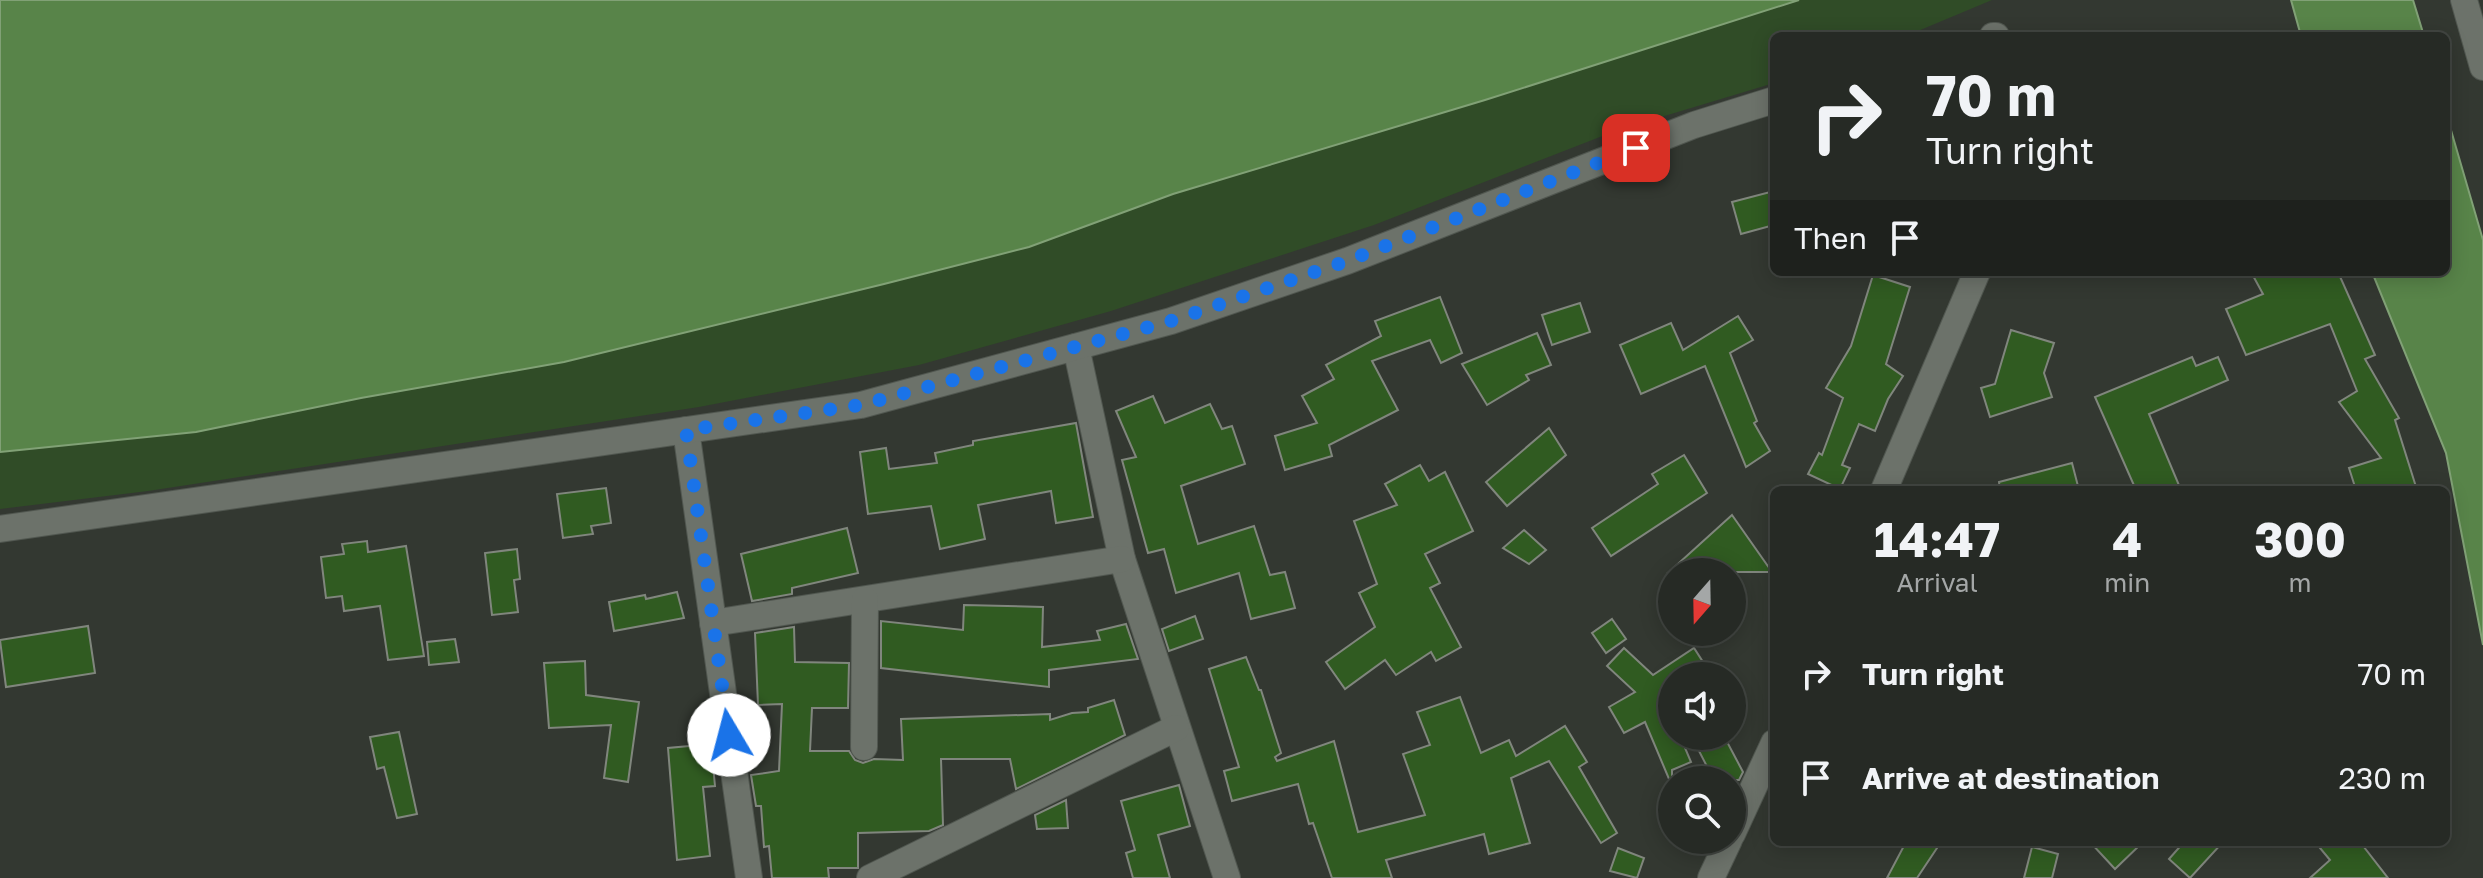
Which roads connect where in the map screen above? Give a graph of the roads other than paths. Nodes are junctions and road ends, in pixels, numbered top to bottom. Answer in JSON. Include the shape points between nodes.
{"nodes":[{"id":1,"x":2464,"y":0,"type":"edge"},
{"id":2,"x":2483,"y":67,"type":"edge"},
{"id":3,"x":1770,"y":101,"type":"edge"},
{"id":4,"x":1975,"y":276,"type":"edge"},
{"id":5,"x":1076,"y":347,"type":"junction"},
{"id":6,"x":686,"y":430,"type":"junction"},
{"id":7,"x":1886,"y":486,"type":"edge"},
{"id":8,"x":0,"y":529,"type":"edge"},
{"id":9,"x":1122,"y":559,"type":"junction"},
{"id":10,"x":865,"y":600,"type":"junction"},
{"id":11,"x":713,"y":623,"type":"junction"},
{"id":12,"x":1176,"y":728,"type":"junction"},
{"id":13,"x":864,"y":747,"type":"dead end"},
{"id":14,"x":1770,"y":752,"type":"edge"},
{"id":15,"x":1746,"y":804,"type":"edge"},
{"id":16,"x":1722,"y":854,"type":"edge"},
{"id":17,"x":749,"y":878,"type":"edge"},
{"id":18,"x":870,"y":878,"type":"edge"},
{"id":19,"x":1227,"y":878,"type":"edge"},
{"id":20,"x":1711,"y":878,"type":"edge"}],
"edges":[{"from":1,"to":2,"type":"street"},
{"from":3,"to":5,"type":"street","via":[[1694,125],[1347,261]]},
{"from":4,"to":7,"type":"street"},
{"from":5,"to":6,"type":"street","via":[[861,405]]},
{"from":5,"to":9,"type":"street"},
{"from":6,"to":8,"type":"street"},
{"from":6,"to":11,"type":"street"},
{"from":9,"to":10,"type":"street"},
{"from":9,"to":12,"type":"street"},
{"from":10,"to":11,"type":"street"},
{"from":10,"to":13,"type":"street"},
{"from":11,"to":17,"type":"street"},
{"from":12,"to":18,"type":"street"},
{"from":12,"to":19,"type":"street"},
{"from":14,"to":15,"type":"street"},
{"from":16,"to":20,"type":"street"}]}
